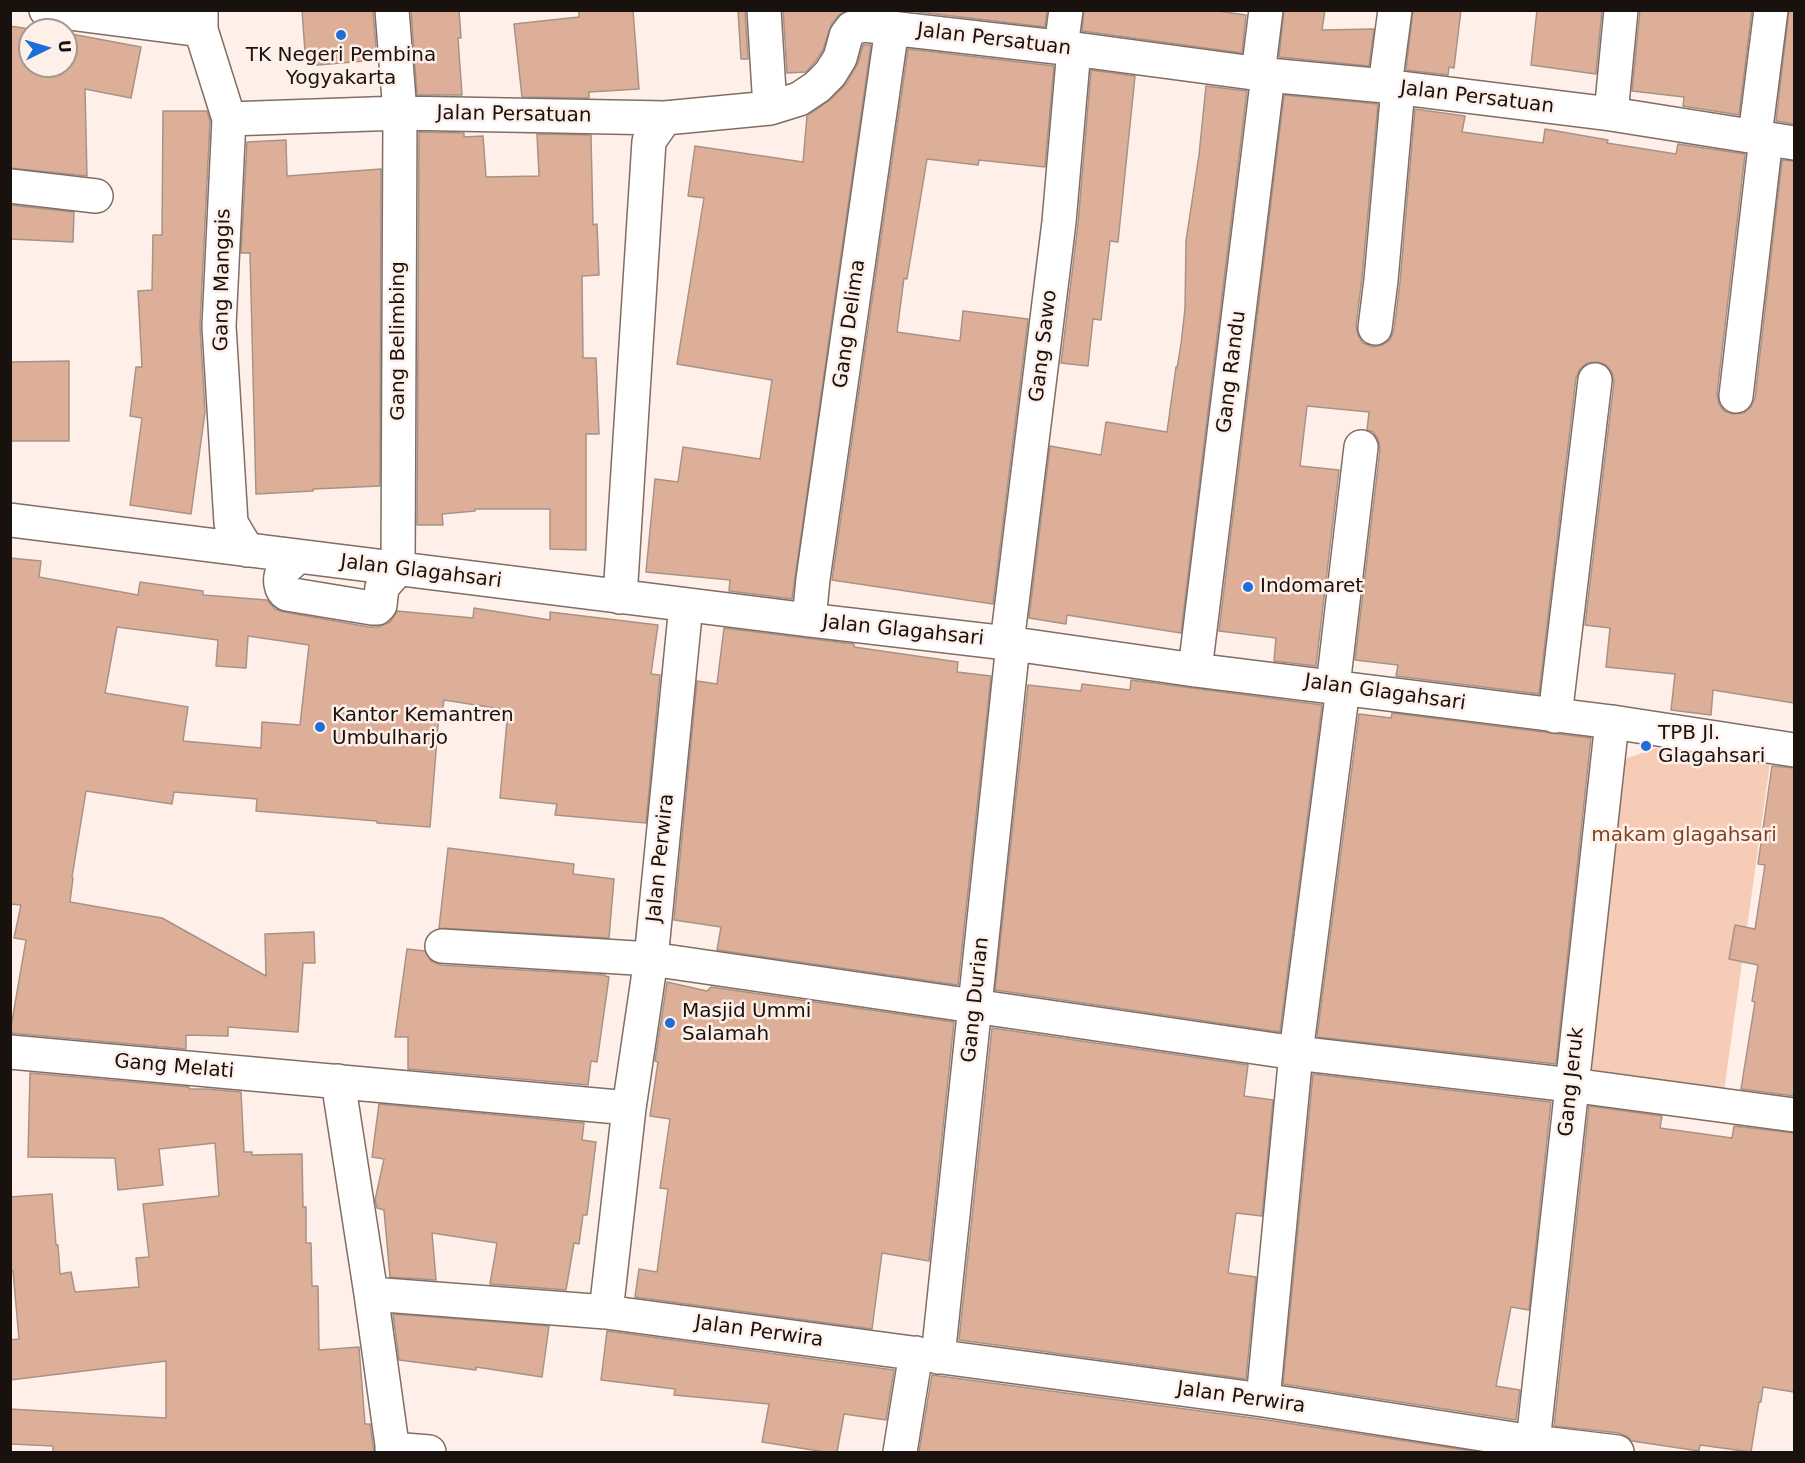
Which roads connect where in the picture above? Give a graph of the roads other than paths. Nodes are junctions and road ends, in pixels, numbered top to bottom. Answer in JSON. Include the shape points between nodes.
{"nodes":[{"id":1,"x":46,"y":10,"type":"edge"},
{"id":2,"x":392,"y":10,"type":"edge"},
{"id":3,"x":764,"y":10,"type":"edge"},
{"id":4,"x":1066,"y":10,"type":"edge"},
{"id":5,"x":1266,"y":10,"type":"edge"},
{"id":6,"x":1395,"y":10,"type":"edge"},
{"id":7,"x":1621,"y":10,"type":"edge"},
{"id":8,"x":1771,"y":10,"type":"edge"},
{"id":9,"x":201,"y":20,"type":"edge"},
{"id":10,"x":892,"y":28,"type":"junction"},
{"id":11,"x":1068,"y":48,"type":"junction"},
{"id":12,"x":1263,"y":74,"type":"junction"},
{"id":13,"x":1392,"y":87,"type":"junction"},
{"id":14,"x":770,"y":108,"type":"junction"},
{"id":15,"x":400,"y":113,"type":"junction"},
{"id":16,"x":1611,"y":114,"type":"junction"},
{"id":17,"x":229,"y":118,"type":"junction"},
{"id":18,"x":665,"y":118,"type":"junction"},
{"id":19,"x":1772,"y":139,"type":"edge"},
{"id":20,"x":10,"y":186,"type":"edge"},
{"id":21,"x":96,"y":196,"type":"dead end"},
{"id":22,"x":1375,"y":328,"type":"dead end"},
{"id":23,"x":1595,"y":380,"type":"dead end"},
{"id":24,"x":1736,"y":396,"type":"dead end"},
{"id":25,"x":1361,"y":447,"type":"dead end"},
{"id":26,"x":10,"y":520,"type":"edge"},
{"id":27,"x":247,"y":550,"type":"junction"},
{"id":28,"x":398,"y":569,"type":"junction"},
{"id":29,"x":620,"y":597,"type":"junction"},
{"id":30,"x":686,"y":605,"type":"junction"},
{"id":31,"x":808,"y":620,"type":"junction"},
{"id":32,"x":1010,"y":643,"type":"junction"},
{"id":33,"x":1195,"y":670,"type":"junction"},
{"id":34,"x":1338,"y":687,"type":"junction"},
{"id":35,"x":1555,"y":716,"type":"junction"},
{"id":36,"x":1612,"y":722,"type":"junction"},
{"id":37,"x":1794,"y":750,"type":"edge"},
{"id":38,"x":442,"y":946,"type":"dead end"},
{"id":39,"x":651,"y":959,"type":"junction"},
{"id":40,"x":975,"y":1007,"type":"junction"},
{"id":41,"x":10,"y":1052,"type":"edge"},
{"id":42,"x":1296,"y":1053,"type":"junction"},
{"id":43,"x":338,"y":1081,"type":"junction"},
{"id":44,"x":1571,"y":1085,"type":"junction"},
{"id":45,"x":629,"y":1108,"type":"junction"},
{"id":46,"x":1794,"y":1115,"type":"edge"},
{"id":47,"x":372,"y":1294,"type":"junction"},
{"id":48,"x":606,"y":1312,"type":"junction"},
{"id":49,"x":927,"y":1355,"type":"junction"},
{"id":50,"x":1263,"y":1400,"type":"junction"},
{"id":51,"x":1533,"y":1442,"type":"junction"},
{"id":52,"x":392,"y":1451,"type":"edge"},
{"id":53,"x":429,"y":1452,"type":"edge"},
{"id":54,"x":900,"y":1452,"type":"edge"},
{"id":55,"x":1617,"y":1452,"type":"edge"}],
"edges":[{"from":1,"to":9,"type":"street"},
{"from":2,"to":15,"type":"street","name":"Gang Belimbing"},
{"from":3,"to":14,"type":"street"},
{"from":4,"to":11,"type":"street","name":"Gang Sawo"},
{"from":5,"to":12,"type":"street","name":"Gang Randu"},
{"from":6,"to":13,"type":"street"},
{"from":7,"to":16,"type":"street"},
{"from":8,"to":19,"type":"street"},
{"from":9,"to":17,"type":"street","name":"Gang Manggis"},
{"from":10,"to":11,"type":"street","name":"Jalan Persatuan"},
{"from":10,"to":14,"type":"street","name":"Jalan Persatuan","via":[[852,28],[840,58],[817,87],[800,99]]},
{"from":10,"to":31,"type":"street","name":"Gang Delima"},
{"from":11,"to":12,"type":"street","name":"Jalan Persatuan"},
{"from":11,"to":32,"type":"street","name":"Gang Sawo","via":[[1059,222]]},
{"from":12,"to":13,"type":"street","name":"Jalan Persatuan"},
{"from":12,"to":33,"type":"street","name":"Gang Randu"},
{"from":13,"to":16,"type":"street","name":"Jalan Persatuan"},
{"from":13,"to":22,"type":"street"},
{"from":14,"to":18,"type":"street","name":"Jalan Persatuan"},
{"from":15,"to":17,"type":"street","name":"Jalan Persatuan"},
{"from":15,"to":18,"type":"street","name":"Jalan Persatuan"},
{"from":15,"to":28,"type":"street","name":"Gang Belimbing"},
{"from":16,"to":19,"type":"street","name":"Jalan Persatuan"},
{"from":17,"to":27,"type":"street","name":"Gang Manggis","via":[[219,326],[231,523]]},
{"from":18,"to":29,"type":"street","via":[[649,141]]},
{"from":19,"to":24,"type":"street"},
{"from":20,"to":21,"type":"street"},
{"from":23,"to":35,"type":"street"},
{"from":25,"to":34,"type":"street"},
{"from":26,"to":27,"type":"street","name":"Jalan Glagahsari"},
{"from":27,"to":28,"type":"street","name":"Jalan Glagahsari"},
{"from":28,"to":29,"type":"street","name":"Jalan Glagahsari"},
{"from":29,"to":30,"type":"street","name":"Jalan Glagahsari"},
{"from":30,"to":31,"type":"street","name":"Jalan Glagahsari"},
{"from":30,"to":39,"type":"street","name":"Jalan Perwira"},
{"from":31,"to":32,"type":"street","name":"Jalan Glagahsari"},
{"from":32,"to":33,"type":"street","name":"Jalan Glagahsari"},
{"from":32,"to":40,"type":"street","name":"Gang Durian"},
{"from":33,"to":34,"type":"street","name":"Jalan Glagahsari"},
{"from":34,"to":35,"type":"street","name":"Jalan Glagahsari"},
{"from":34,"to":42,"type":"street"},
{"from":35,"to":36,"type":"street","name":"Jalan Glagahsari"},
{"from":36,"to":37,"type":"street","name":"Jalan Glagahsari"},
{"from":36,"to":44,"type":"street","name":"Gang Jeruk"},
{"from":38,"to":39,"type":"street"},
{"from":39,"to":40,"type":"street"},
{"from":39,"to":45,"type":"street","name":"Jalan Perwira"},
{"from":40,"to":42,"type":"street"},
{"from":40,"to":49,"type":"street","name":"Gang Durian"},
{"from":41,"to":43,"type":"street","name":"Gang Melati"},
{"from":42,"to":44,"type":"street"},
{"from":42,"to":50,"type":"street"},
{"from":43,"to":45,"type":"street","name":"Gang Melati"},
{"from":43,"to":47,"type":"street"},
{"from":44,"to":46,"type":"street"},
{"from":44,"to":51,"type":"street","name":"Gang Jeruk"},
{"from":45,"to":48,"type":"street","name":"Jalan Perwira"},
{"from":47,"to":48,"type":"street"},
{"from":47,"to":52,"type":"street"},
{"from":48,"to":49,"type":"street","name":"Jalan Perwira"},
{"from":49,"to":50,"type":"street","name":"Jalan Perwira"},
{"from":49,"to":54,"type":"street","name":"Gang Durian"},
{"from":50,"to":51,"type":"street","name":"Jalan Perwira"},
{"from":51,"to":55,"type":"street","name":"Jalan Perwira"},
{"from":52,"to":53,"type":"street"}]}
